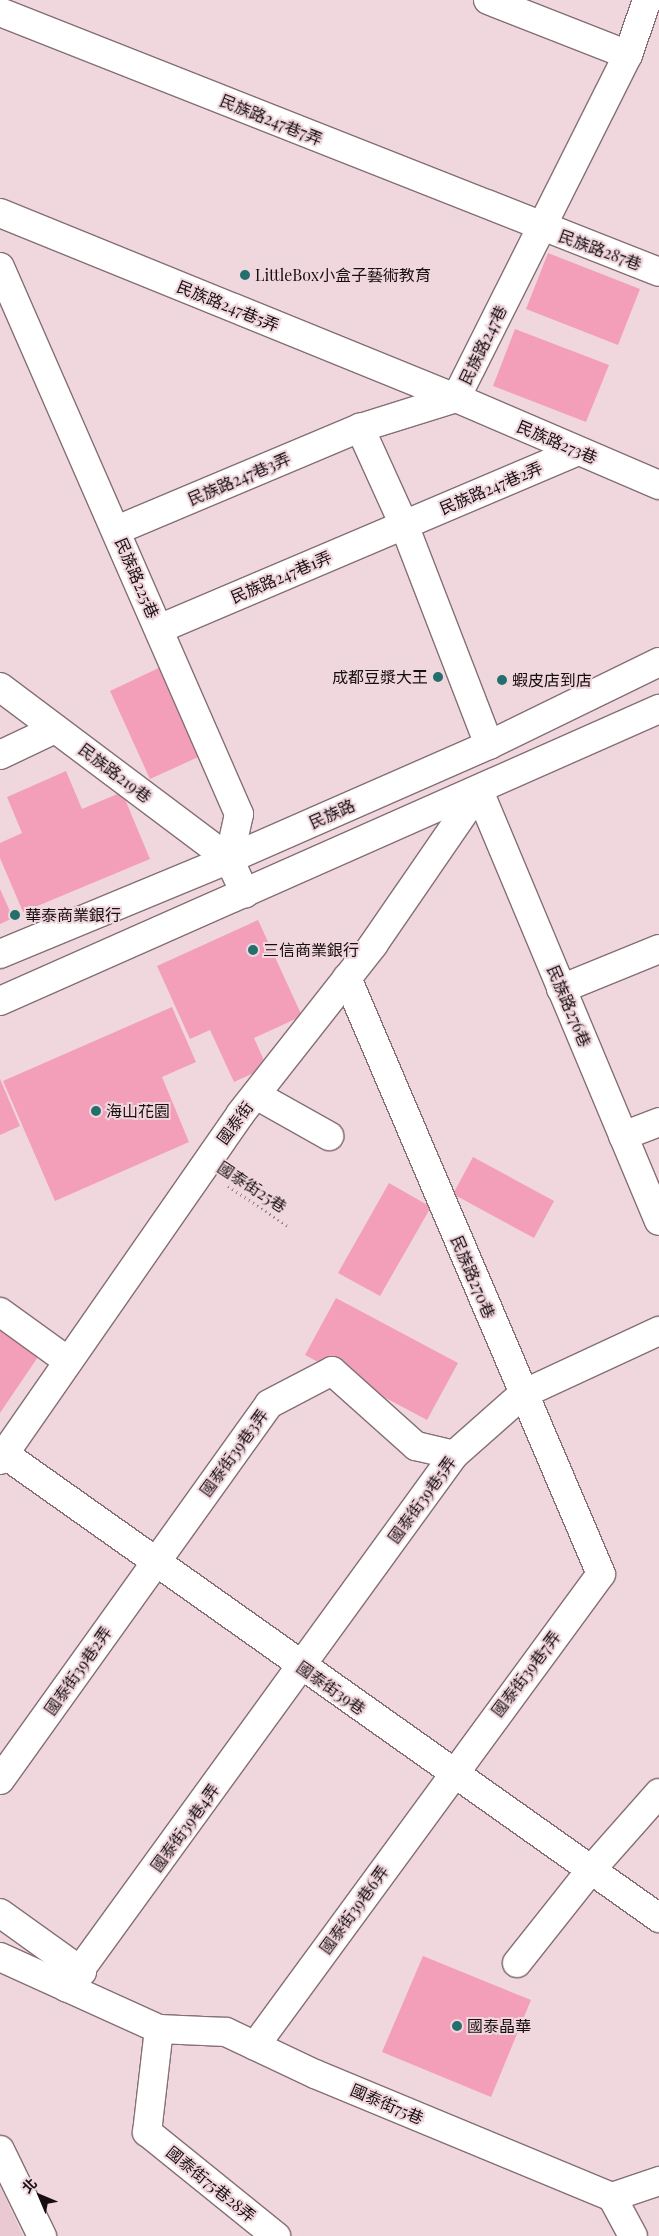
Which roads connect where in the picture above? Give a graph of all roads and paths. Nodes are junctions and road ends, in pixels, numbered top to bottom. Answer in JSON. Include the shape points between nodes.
{"nodes":[{"id":1,"x":488,"y":0,"type":"edge"},
{"id":2,"x":647,"y":0,"type":"edge"},
{"id":3,"x":0,"y":12,"type":"edge"},
{"id":4,"x":628,"y":54,"type":"junction"},
{"id":5,"x":0,"y":213,"type":"edge"},
{"id":6,"x":541,"y":228,"type":"junction"},
{"id":7,"x":0,"y":267,"type":"edge"},
{"id":8,"x":659,"y":272,"type":"edge"},
{"id":9,"x":456,"y":398,"type":"junction"},
{"id":10,"x":360,"y":428,"type":"junction"},
{"id":11,"x":578,"y":451,"type":"junction"},
{"id":12,"x":659,"y":485,"type":"edge"},
{"id":13,"x":404,"y":525,"type":"junction"},
{"id":14,"x":118,"y":530,"type":"junction"},
{"id":15,"x":159,"y":629,"type":"junction"},
{"id":16,"x":659,"y":662,"type":"edge"},
{"id":17,"x":0,"y":687,"type":"edge"},
{"id":18,"x":659,"y":710,"type":"edge"},
{"id":19,"x":56,"y":729,"type":"junction"},
{"id":20,"x":489,"y":745,"type":"junction"},
{"id":21,"x":0,"y":755,"type":"edge"},
{"id":22,"x":479,"y":791,"type":"junction"},
{"id":23,"x":229,"y":859,"type":"junction"},
{"id":24,"x":245,"y":893,"type":"junction"},
{"id":25,"x":659,"y":950,"type":"edge"},
{"id":26,"x":0,"y":954,"type":"edge"},
{"id":27,"x":346,"y":978,"type":"junction"},
{"id":28,"x":561,"y":989,"type":"junction"},
{"id":29,"x":0,"y":1001,"type":"edge"},
{"id":30,"x":256,"y":1095,"type":"junction"},
{"id":31,"x":659,"y":1122,"type":"edge"},
{"id":32,"x":328,"y":1136,"type":"dead end"},
{"id":33,"x":623,"y":1136,"type":"junction"},
{"id":34,"x":202,"y":1169,"type":"junction"},
{"id":35,"x":659,"y":1220,"type":"edge"},
{"id":36,"x":288,"y":1226,"type":"dead end"},
{"id":37,"x":0,"y":1312,"type":"edge"},
{"id":38,"x":659,"y":1331,"type":"edge"},
{"id":39,"x":68,"y":1361,"type":"junction"},
{"id":40,"x":523,"y":1394,"type":"junction"},
{"id":41,"x":2,"y":1455,"type":"edge"},
{"id":42,"x":454,"y":1455,"type":"junction"},
{"id":43,"x":156,"y":1562,"type":"junction"},
{"id":44,"x":600,"y":1574,"type":"joint"},
{"id":45,"x":301,"y":1667,"type":"junction"},
{"id":46,"x":452,"y":1774,"type":"junction"},
{"id":47,"x":0,"y":1780,"type":"edge"},
{"id":48,"x":659,"y":1794,"type":"edge"},
{"id":49,"x":590,"y":1871,"type":"junction"},
{"id":50,"x":0,"y":1913,"type":"edge"},
{"id":51,"x":659,"y":1918,"type":"edge"},
{"id":52,"x":0,"y":1957,"type":"edge"},
{"id":53,"x":517,"y":1962,"type":"dead end"},
{"id":54,"x":74,"y":1980,"type":"junction"},
{"id":55,"x":159,"y":2029,"type":"junction"},
{"id":56,"x":255,"y":2046,"type":"junction"},
{"id":57,"x":0,"y":2150,"type":"edge"},
{"id":58,"x":659,"y":2182,"type":"edge"},
{"id":59,"x":612,"y":2197,"type":"junction"},
{"id":60,"x":42,"y":2236,"type":"edge"},
{"id":61,"x":276,"y":2236,"type":"edge"},
{"id":62,"x":633,"y":2236,"type":"edge"}],
"edges":[{"from":1,"to":4,"type":"street"},
{"from":2,"to":4,"type":"street","name":"民族路247巷"},
{"from":3,"to":6,"type":"street","name":"民族路247巷7弄"},
{"from":4,"to":6,"type":"street","name":"民族路247巷"},
{"from":5,"to":9,"type":"street","name":"民族路247巷5弄"},
{"from":6,"to":8,"type":"street","name":"民族路287巷"},
{"from":6,"to":9,"type":"street","name":"民族路247巷"},
{"from":7,"to":14,"type":"street","name":"民族路225巷"},
{"from":9,"to":10,"type":"street","name":"民族路247巷"},
{"from":9,"to":11,"type":"street","name":"民族路273巷"},
{"from":10,"to":13,"type":"street"},
{"from":10,"to":14,"type":"street","name":"民族路247巷3弄"},
{"from":11,"to":12,"type":"street","name":"民族路273巷"},
{"from":11,"to":13,"type":"street","name":"民族路247巷2弄"},
{"from":13,"to":15,"type":"street","name":"民族路247巷1弄"},
{"from":13,"to":20,"type":"street"},
{"from":14,"to":15,"type":"street","name":"民族路225巷"},
{"from":15,"to":23,"type":"street","name":"民族路225巷","via":[[240,814]]},
{"from":16,"to":20,"type":"street","name":"民族路"},
{"from":17,"to":19,"type":"street","name":"民族路219巷"},
{"from":18,"to":22,"type":"street"},
{"from":19,"to":21,"type":"street"},
{"from":19,"to":23,"type":"street","name":"民族路219巷"},
{"from":20,"to":23,"type":"street","name":"民族路"},
{"from":22,"to":24,"type":"street"},
{"from":22,"to":27,"type":"street","name":"國泰街"},
{"from":22,"to":28,"type":"street","name":"民族路276巷"},
{"from":23,"to":24,"type":"street"},
{"from":23,"to":26,"type":"street","name":"民族路"},
{"from":24,"to":29,"type":"street"},
{"from":25,"to":28,"type":"street"},
{"from":27,"to":30,"type":"street","name":"國泰街"},
{"from":27,"to":40,"type":"street","name":"民族路270巷"},
{"from":28,"to":33,"type":"street","name":"民族路276巷"},
{"from":30,"to":32,"type":"street"},
{"from":30,"to":34,"type":"street","name":"國泰街"},
{"from":31,"to":33,"type":"street"},
{"from":33,"to":35,"type":"street","name":"民族路276巷"},
{"from":34,"to":36,"type":"path","name":"國泰街25巷"},
{"from":34,"to":39,"type":"street","name":"國泰街"},
{"from":37,"to":39,"type":"street"},
{"from":38,"to":40,"type":"street","name":"國泰街39巷5弄"},
{"from":39,"to":41,"type":"street","name":"國泰街"},
{"from":40,"to":42,"type":"street","name":"國泰街39巷5弄"},
{"from":40,"to":44,"type":"street","name":"民族路270巷"},
{"from":41,"to":43,"type":"street","name":"國泰街39巷"},
{"from":42,"to":43,"type":"street","name":"國泰街39巷3弄","via":[[416,1446],[332,1371],[269,1404]]},
{"from":42,"to":45,"type":"street","name":"國泰街39巷5弄"},
{"from":43,"to":45,"type":"street","name":"國泰街39巷"},
{"from":43,"to":47,"type":"street","name":"國泰街39巷2弄"},
{"from":44,"to":46,"type":"street","name":"國泰街39巷7弄"},
{"from":45,"to":46,"type":"street","name":"國泰街39巷"},
{"from":45,"to":54,"type":"street","name":"國泰街39巷4弄"},
{"from":46,"to":49,"type":"street","name":"國泰街39巷"},
{"from":46,"to":56,"type":"street","name":"國泰街39巷6弄"},
{"from":48,"to":49,"type":"street"},
{"from":49,"to":51,"type":"street","name":"國泰街39巷"},
{"from":49,"to":53,"type":"street"},
{"from":50,"to":54,"type":"street"},
{"from":52,"to":54,"type":"street","name":"國泰街75巷"},
{"from":54,"to":55,"type":"street","name":"國泰街75巷"},
{"from":55,"to":56,"type":"street","name":"國泰街75巷","via":[[226,2032]]},
{"from":55,"to":61,"type":"street","name":"國泰街75巷28弄","via":[[147,2132]]},
{"from":56,"to":59,"type":"street","name":"國泰街75巷"},
{"from":57,"to":60,"type":"street"},
{"from":58,"to":59,"type":"street"},
{"from":59,"to":62,"type":"street"}]}
